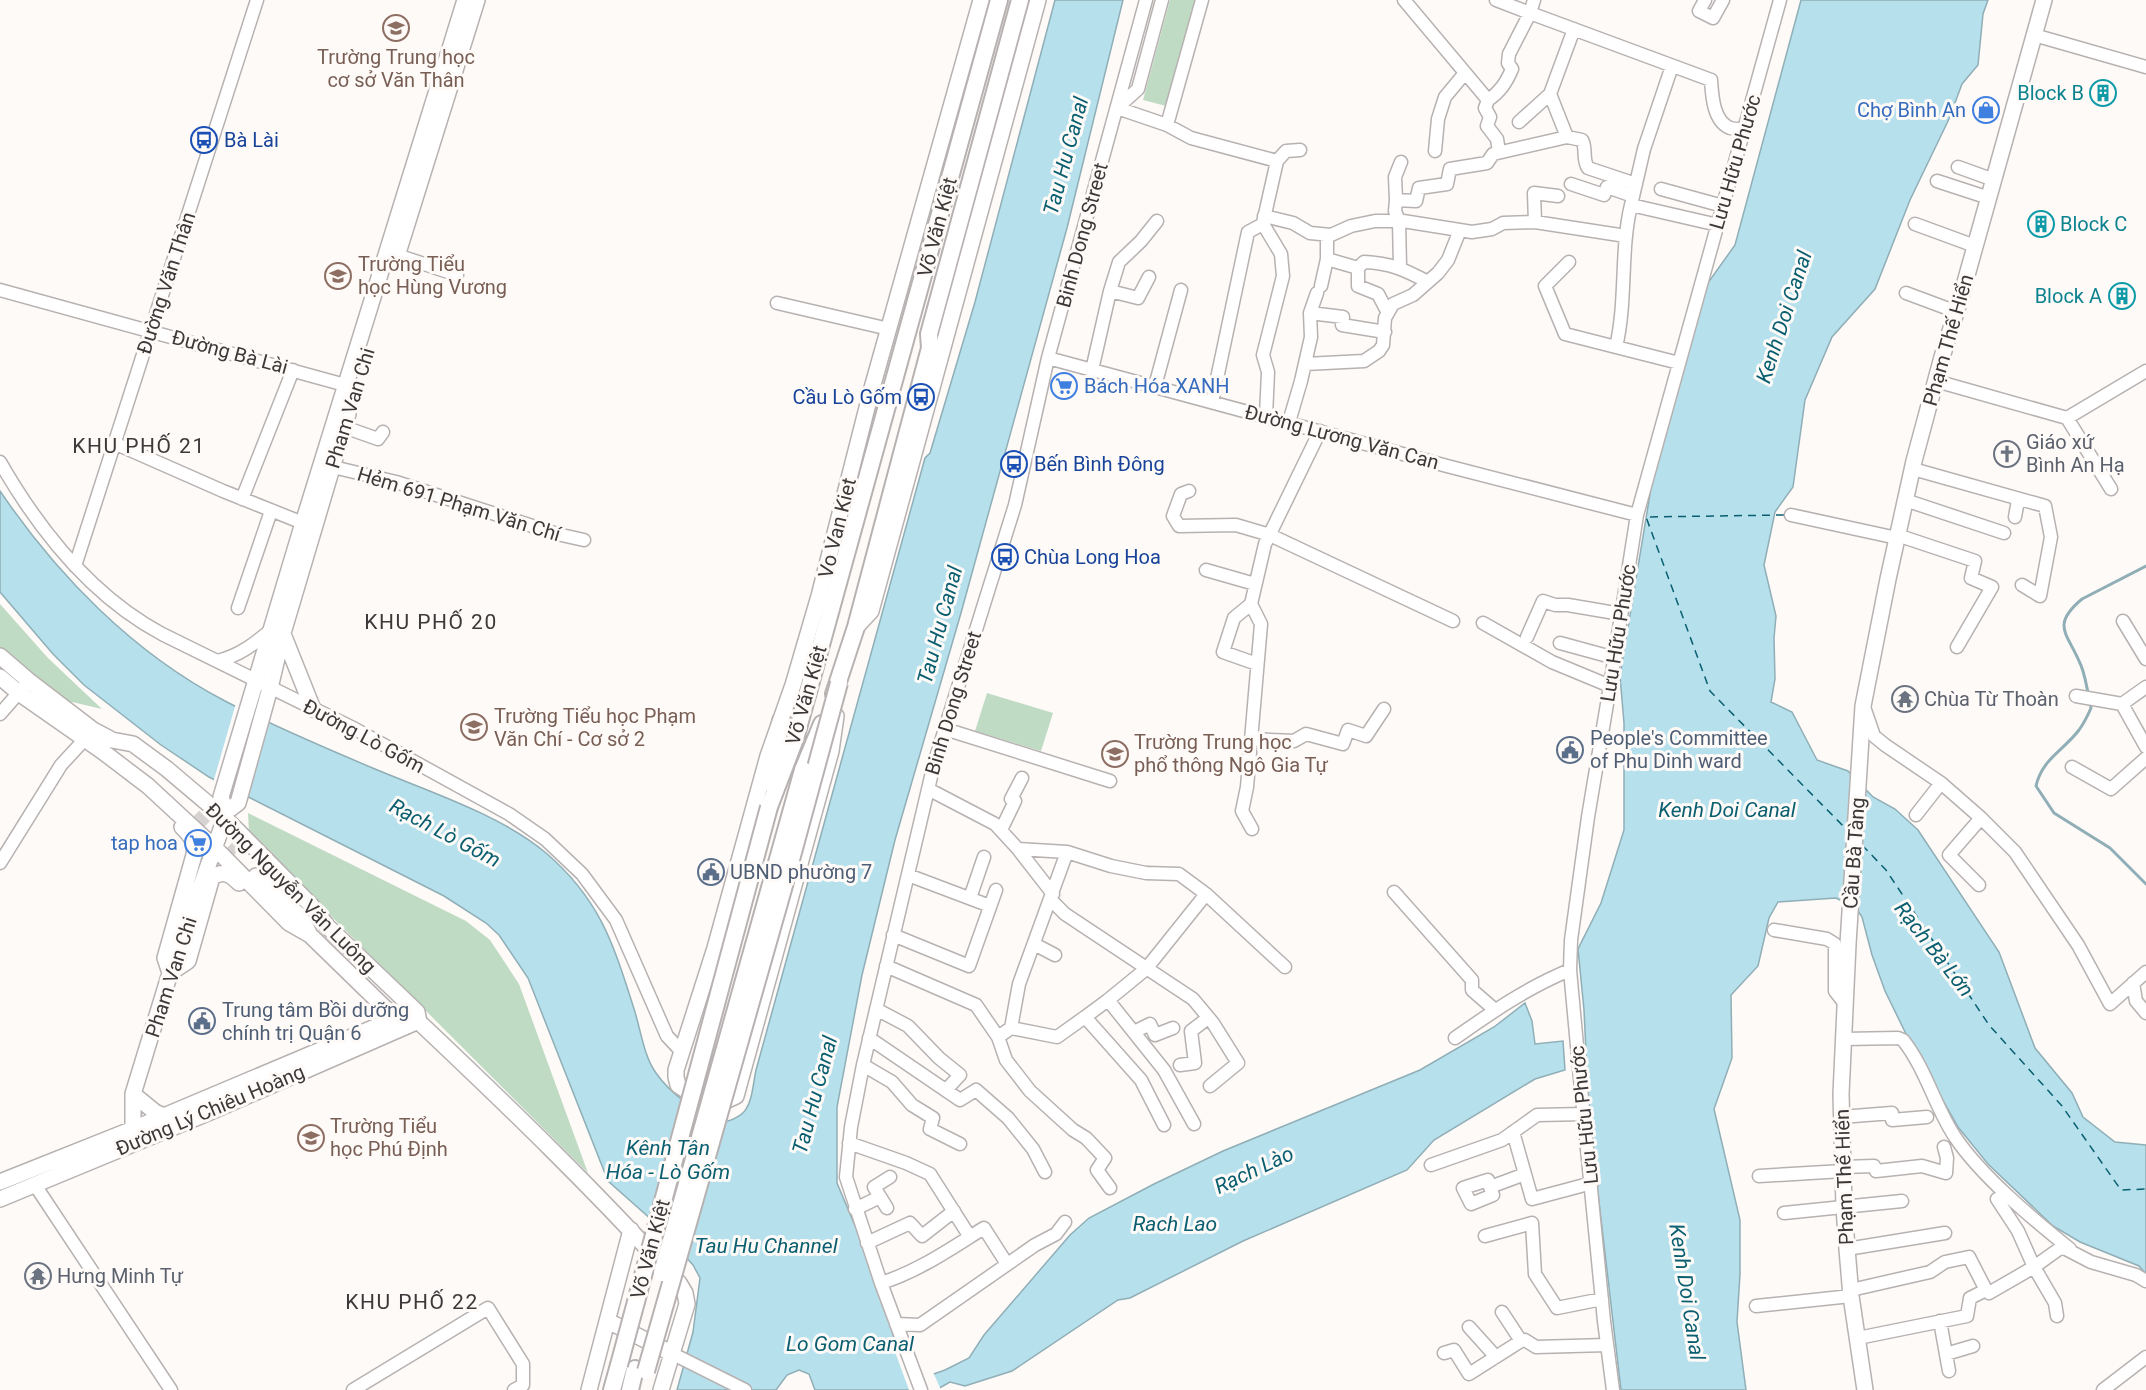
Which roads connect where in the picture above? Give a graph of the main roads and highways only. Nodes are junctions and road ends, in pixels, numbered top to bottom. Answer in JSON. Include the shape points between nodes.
{"nodes":[{"id":1,"x":465,"y":0,"type":"edge"},
{"id":2,"x":477,"y":0,"type":"edge"},
{"id":3,"x":981,"y":0,"type":"edge"},
{"id":4,"x":999,"y":0,"type":"edge"},
{"id":5,"x":1020,"y":0,"type":"edge"},
{"id":6,"x":1030,"y":0,"type":"edge"},
{"id":7,"x":1038,"y":0,"type":"edge"},
{"id":8,"x":2044,"y":0,"type":"edge"},
{"id":9,"x":930,"y":348,"type":"junction"},
{"id":10,"x":351,"y":386,"type":"junction"},
{"id":11,"x":856,"y":627,"type":"junction"},
{"id":12,"x":277,"y":632,"type":"junction"},
{"id":13,"x":0,"y":656,"type":"edge"},
{"id":14,"x":0,"y":677,"type":"edge"},
{"id":15,"x":839,"y":683,"type":"junction"},
{"id":16,"x":24,"y":687,"type":"junction"},
{"id":17,"x":313,"y":709,"type":"road end"},
{"id":18,"x":781,"y":721,"type":"junction"},
{"id":19,"x":1860,"y":742,"type":"joint"},
{"id":20,"x":107,"y":746,"type":"junction"},
{"id":21,"x":770,"y":807,"type":"junction"},
{"id":22,"x":230,"y":811,"type":"junction"},
{"id":23,"x":197,"y":813,"type":"tunnel mouth"},
{"id":24,"x":215,"y":848,"type":"junction"},
{"id":25,"x":328,"y":927,"type":"junction"},
{"id":26,"x":310,"y":935,"type":"junction"},
{"id":27,"x":1847,"y":964,"type":"joint"},
{"id":28,"x":170,"y":973,"type":"junction"},
{"id":29,"x":408,"y":1022,"type":"junction"},
{"id":30,"x":133,"y":1094,"type":"junction"},
{"id":31,"x":164,"y":1116,"type":"junction"},
{"id":32,"x":131,"y":1137,"type":"junction"},
{"id":33,"x":0,"y":1181,"type":"edge"},
{"id":34,"x":3,"y":1198,"type":"edge"},
{"id":35,"x":631,"y":1230,"type":"junction"},
{"id":36,"x":679,"y":1283,"type":"joint"},
{"id":37,"x":608,"y":1321,"type":"junction"},
{"id":38,"x":677,"y":1356,"type":"junction"},
{"id":39,"x":634,"y":1368,"type":"junction"},
{"id":40,"x":589,"y":1390,"type":"edge"},
{"id":41,"x":612,"y":1390,"type":"edge"},
{"id":42,"x":630,"y":1390,"type":"edge"},
{"id":43,"x":641,"y":1390,"type":"edge"},
{"id":44,"x":661,"y":1390,"type":"edge"},
{"id":45,"x":1866,"y":1390,"type":"edge"}],
"edges":[{"from":1,"to":10,"type":"main road","name":"Pham Van Chi"},
{"from":2,"to":10,"type":"main road","name":"Pham Van Chi","via":[[397,255]]},
{"from":3,"to":18,"type":"main road","name":"Vo Van Kiet","via":[[819,596]]},
{"from":4,"to":21,"type":"highway","name":"Võ Văn Kiệt","via":[[795,739]]},
{"from":5,"to":9,"type":"highway","name":"Võ Văn Kiệt","via":[[929,334]]},
{"from":6,"to":9,"type":"main road","name":"Võ Văn Kiệt","via":[[938,338]]},
{"from":7,"to":11,"type":"main road","name":"Võ Văn Kiệt","via":[[871,611]]},
{"from":8,"to":19,"type":"main road","name":"Phạm Thế Hiển","via":[[1905,500],[1863,706]]},
{"from":9,"to":11,"type":"highway","name":"Võ Văn Kiệt"},
{"from":10,"to":12,"type":"main road","name":"Pham Van Chi","via":[[303,523]]},
{"from":10,"to":12,"type":"main road","name":"Pham Van Chi","via":[[333,467]]},
{"from":11,"to":15,"type":"highway","name":"Võ Văn Kiệt"},
{"from":12,"to":17,"type":"main road"},
{"from":12,"to":22,"type":"main road","name":"Pham Van Chi","via":[[266,704]]},
{"from":12,"to":22,"type":"main road","name":"Pham Van Chi","via":[[256,680],[221,797]]},
{"from":13,"to":16,"type":"main road","name":"Đường Nguyễn Văn Luông"},
{"from":14,"to":16,"type":"main road","name":"Đường Nguyễn Văn Luông"},
{"from":15,"to":18,"type":"main road","name":"Vo Van Kiet","via":[[831,751],[736,1096],[721,1103],[685,1091],[676,1077]]},
{"from":15,"to":39,"type":"highway","bridge":true},
{"from":15,"to":39,"type":"highway","name":"Võ Văn Kiệt","bridge":true,"via":[[803,770]]},
{"from":16,"to":20,"type":"main road","name":"Đường Nguyễn Văn Luông","via":[[93,730]]},
{"from":16,"to":20,"type":"main road","name":"Đường Nguyễn Văn Luông","via":[[84,740]]},
{"from":18,"to":21,"type":"highway"},
{"from":19,"to":27,"type":"main road","name":"Cầu Bà Tàng"},
{"from":20,"to":22,"type":"main road","name":"Đường Nguyễn Văn Luông","via":[[133,744]]},
{"from":20,"to":23,"type":"main road","via":[[117,758]]},
{"from":20,"to":24,"type":"main road","name":"Đường Nguyễn Văn Luông"},
{"from":20,"to":28,"type":"main road","via":[[109,764],[166,812],[195,845],[165,958]]},
{"from":21,"to":39,"type":"highway","name":"Võ Văn Kiệt","bridge":true},
{"from":22,"to":24,"type":"main road","name":"Pham Van Chi"},
{"from":22,"to":25,"type":"main road","name":"Đường Nguyễn Văn Luông"},
{"from":24,"to":26,"type":"main road","name":"Đường Nguyễn Văn Luông","via":[[289,923]]},
{"from":24,"to":28,"type":"main road","name":"Pham Van Chi"},
{"from":25,"to":26,"type":"main road","via":[[303,911],[237,851],[300,916]]},
{"from":25,"to":29,"type":"main road","name":"Đường Nguyễn Văn Luông","via":[[417,1012]]},
{"from":26,"to":28,"type":"main road","via":[[289,932],[234,878],[220,872],[212,877],[188,961]]},
{"from":26,"to":29,"type":"main road","name":"Đường Nguyễn Văn Luông","via":[[385,1008]]},
{"from":27,"to":45,"type":"main road","name":"Phạm Thế Hiển","via":[[1841,1117],[1844,1207],[1851,1293]]},
{"from":28,"to":30,"type":"main road","name":"Pham Van Chi"},
{"from":29,"to":31,"type":"main road","name":"Đường Lý Chiêu Hoàng"},
{"from":29,"to":32,"type":"main road","name":"Đường Lý Chiêu Hoàng","via":[[208,1113]]},
{"from":29,"to":35,"type":"main road","name":"Đường Nguyễn Văn Luông","via":[[535,1133]]},
{"from":30,"to":31,"type":"main road"},
{"from":30,"to":32,"type":"main road","name":"Pham Van Chi"},
{"from":31,"to":32,"type":"main road","name":"Đường Lý Chiêu Hoàng"},
{"from":32,"to":33,"type":"main road","name":"Đường Lý Chiêu Hoàng"},
{"from":32,"to":34,"type":"main road","name":"Đường Lý Chiêu Hoàng"},
{"from":35,"to":36,"type":"main road","name":"Đường Nguyễn Văn Luông"},
{"from":35,"to":37,"type":"main road","name":"Võ Văn Kiệt"},
{"from":36,"to":38,"type":"main road","name":"Võ Văn Kiệt","via":[[687,1304]]},
{"from":37,"to":38,"type":"main road"},
{"from":37,"to":40,"type":"main road","name":"Võ Văn Kiệt"},
{"from":38,"to":44,"type":"main road","name":"Võ Văn Kiệt"},
{"from":39,"to":41,"type":"highway","name":"Võ Văn Kiệt"},
{"from":39,"to":42,"type":"highway","name":"Võ Văn Kiệt"},
{"from":39,"to":43,"type":"highway","name":"Võ Văn Kiệt"}]}
